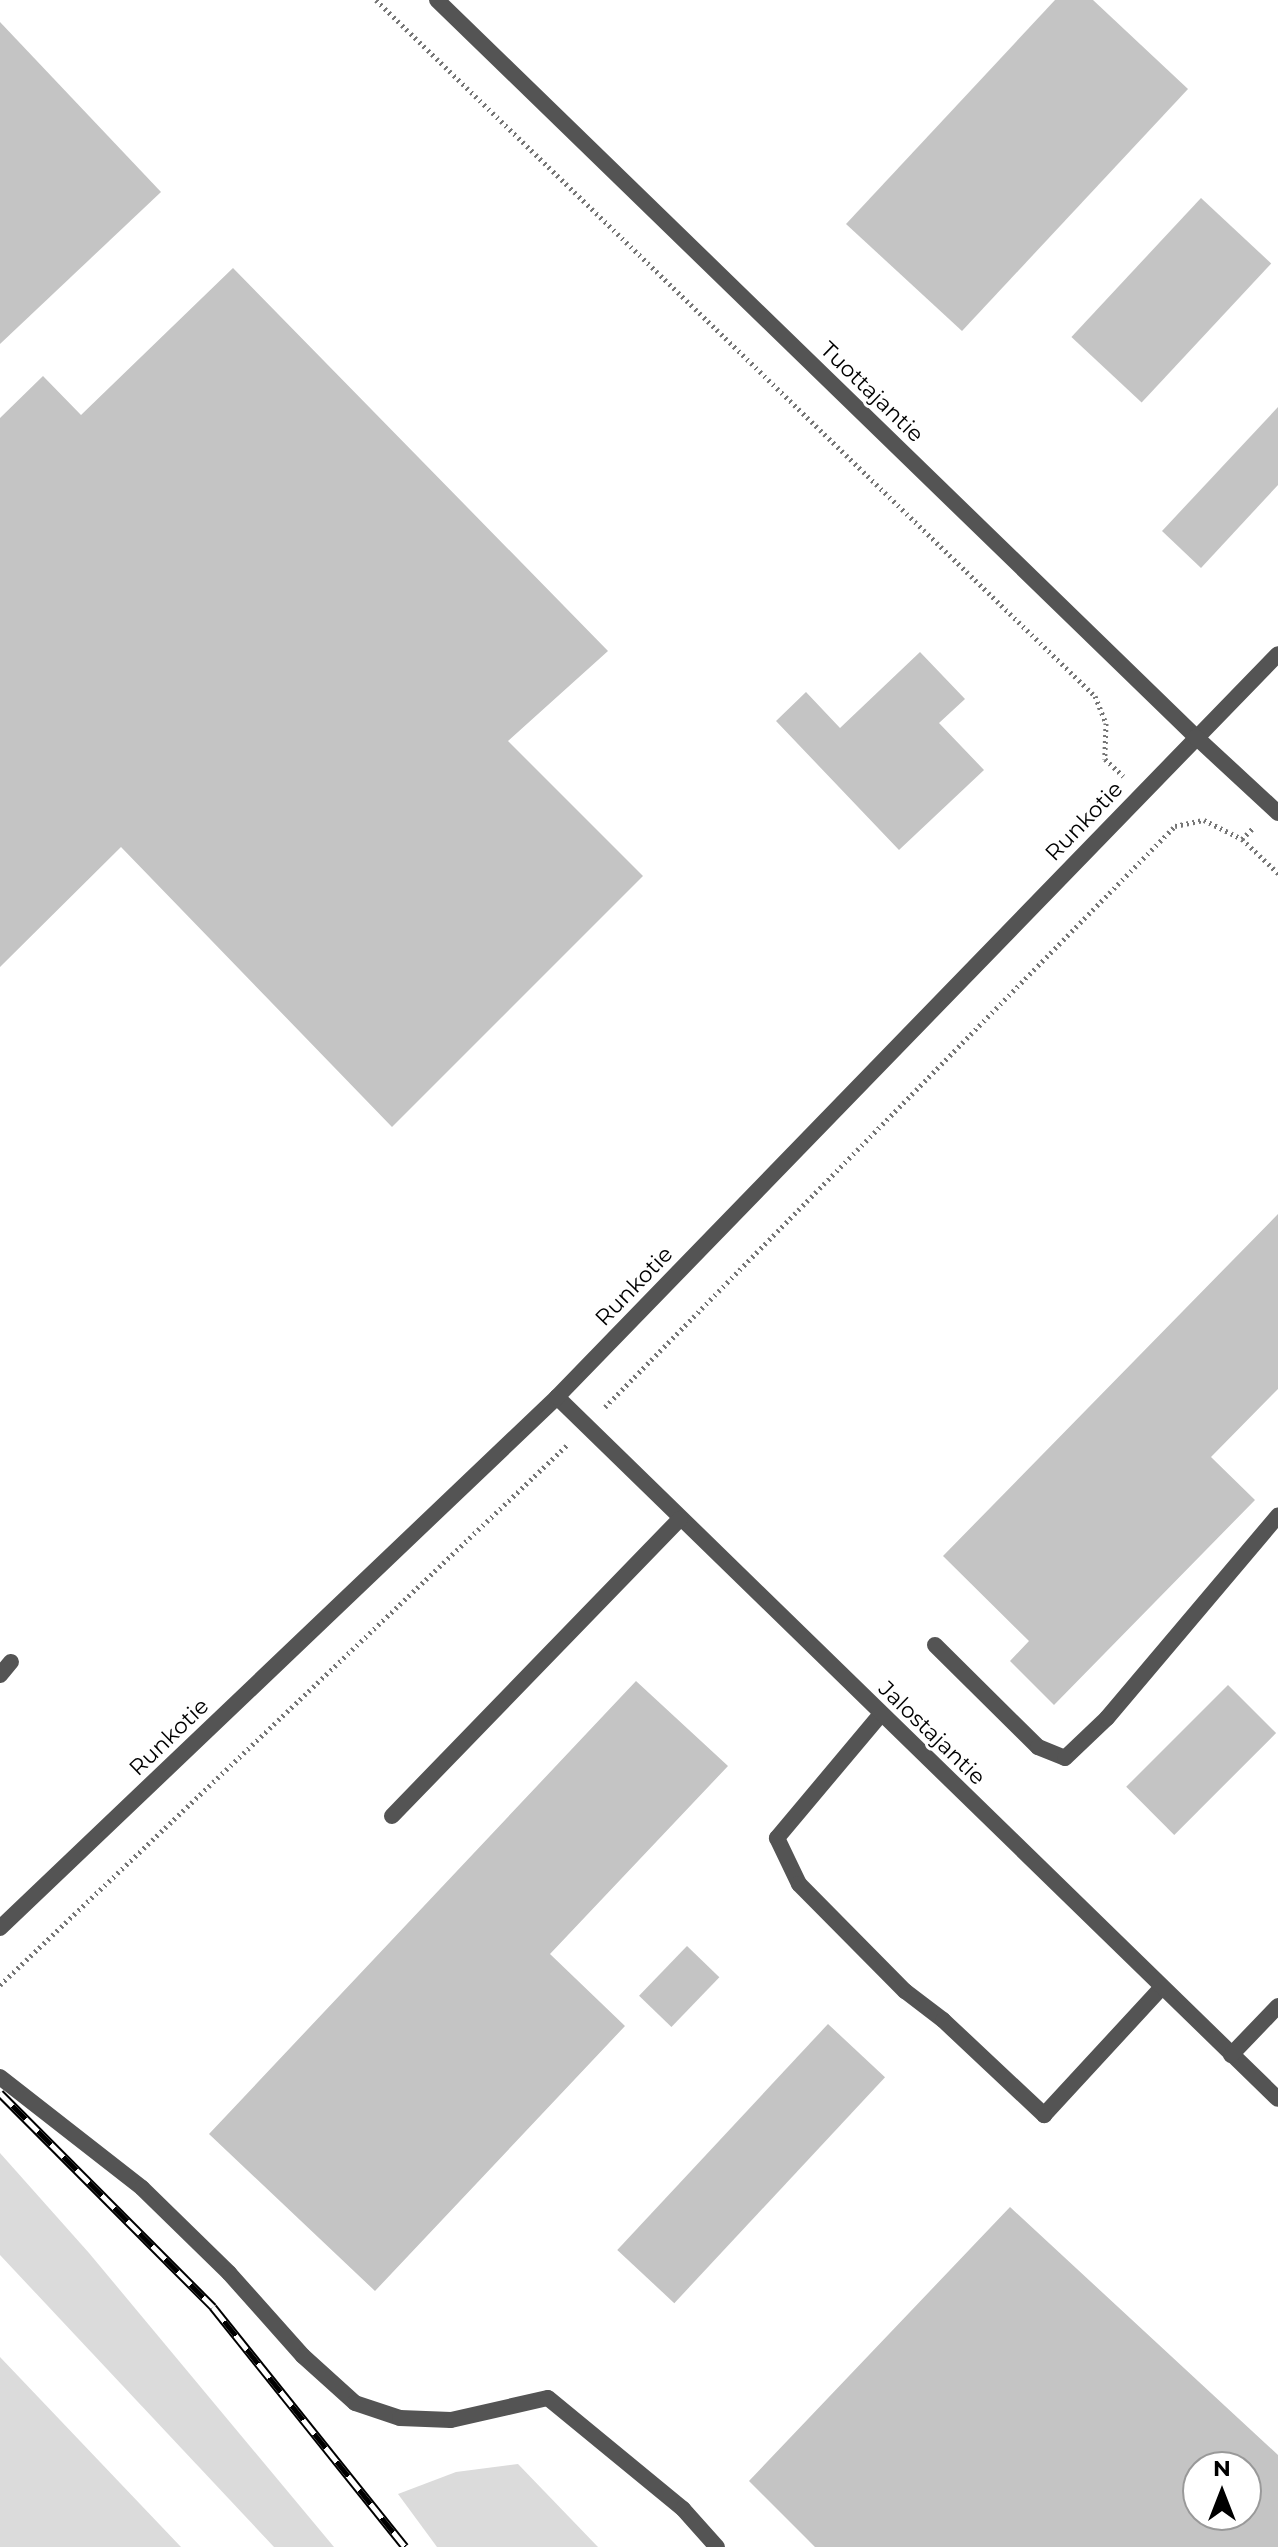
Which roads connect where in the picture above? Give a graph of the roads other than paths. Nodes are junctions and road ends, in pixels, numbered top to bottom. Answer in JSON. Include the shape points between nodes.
{"nodes":[{"id":1,"x":437,"y":0,"type":"edge"},
{"id":2,"x":1278,"y":654,"type":"edge"},
{"id":3,"x":1196,"y":737,"type":"junction"},
{"id":4,"x":1276,"y":810,"type":"edge"},
{"id":5,"x":557,"y":1397,"type":"junction"},
{"id":6,"x":1278,"y":1516,"type":"edge"},
{"id":7,"x":680,"y":1519,"type":"junction"},
{"id":8,"x":935,"y":1645,"type":"dead end"},
{"id":9,"x":881,"y":1714,"type":"junction"},
{"id":10,"x":392,"y":1816,"type":"dead end"},
{"id":11,"x":0,"y":1928,"type":"edge"},
{"id":12,"x":1162,"y":1987,"type":"junction"},
{"id":13,"x":1278,"y":2006,"type":"edge"},
{"id":14,"x":1231,"y":2055,"type":"junction"},
{"id":15,"x":0,"y":2077,"type":"edge"},
{"id":16,"x":1278,"y":2099,"type":"edge"},
{"id":17,"x":717,"y":2547,"type":"edge"}],
"edges":[{"from":1,"to":3,"type":"street","name":"Tuottajantie"},
{"from":2,"to":3,"type":"street","name":"Runkotie"},
{"from":3,"to":4,"type":"street","name":"Tuottajantie"},
{"from":3,"to":5,"type":"street","name":"Runkotie"},
{"from":5,"to":7,"type":"street","name":"Jalostajantie"},
{"from":5,"to":11,"type":"street","name":"Runkotie"},
{"from":6,"to":8,"type":"street","via":[[1107,1718],[1065,1758],[1038,1747]]},
{"from":7,"to":9,"type":"street","name":"Jalostajantie"},
{"from":7,"to":10,"type":"street"},
{"from":9,"to":12,"type":"street","name":"Jalostajantie"},
{"from":9,"to":12,"type":"street","via":[[777,1838],[799,1884],[905,1991],[1044,2115]]},
{"from":12,"to":14,"type":"street","name":"Jalostajantie"},
{"from":13,"to":14,"type":"street"},
{"from":14,"to":16,"type":"street","name":"Jalostajantie"},
{"from":15,"to":17,"type":"street","via":[[142,2188],[355,2403],[400,2418],[451,2420],[548,2398],[683,2509]]}]}
